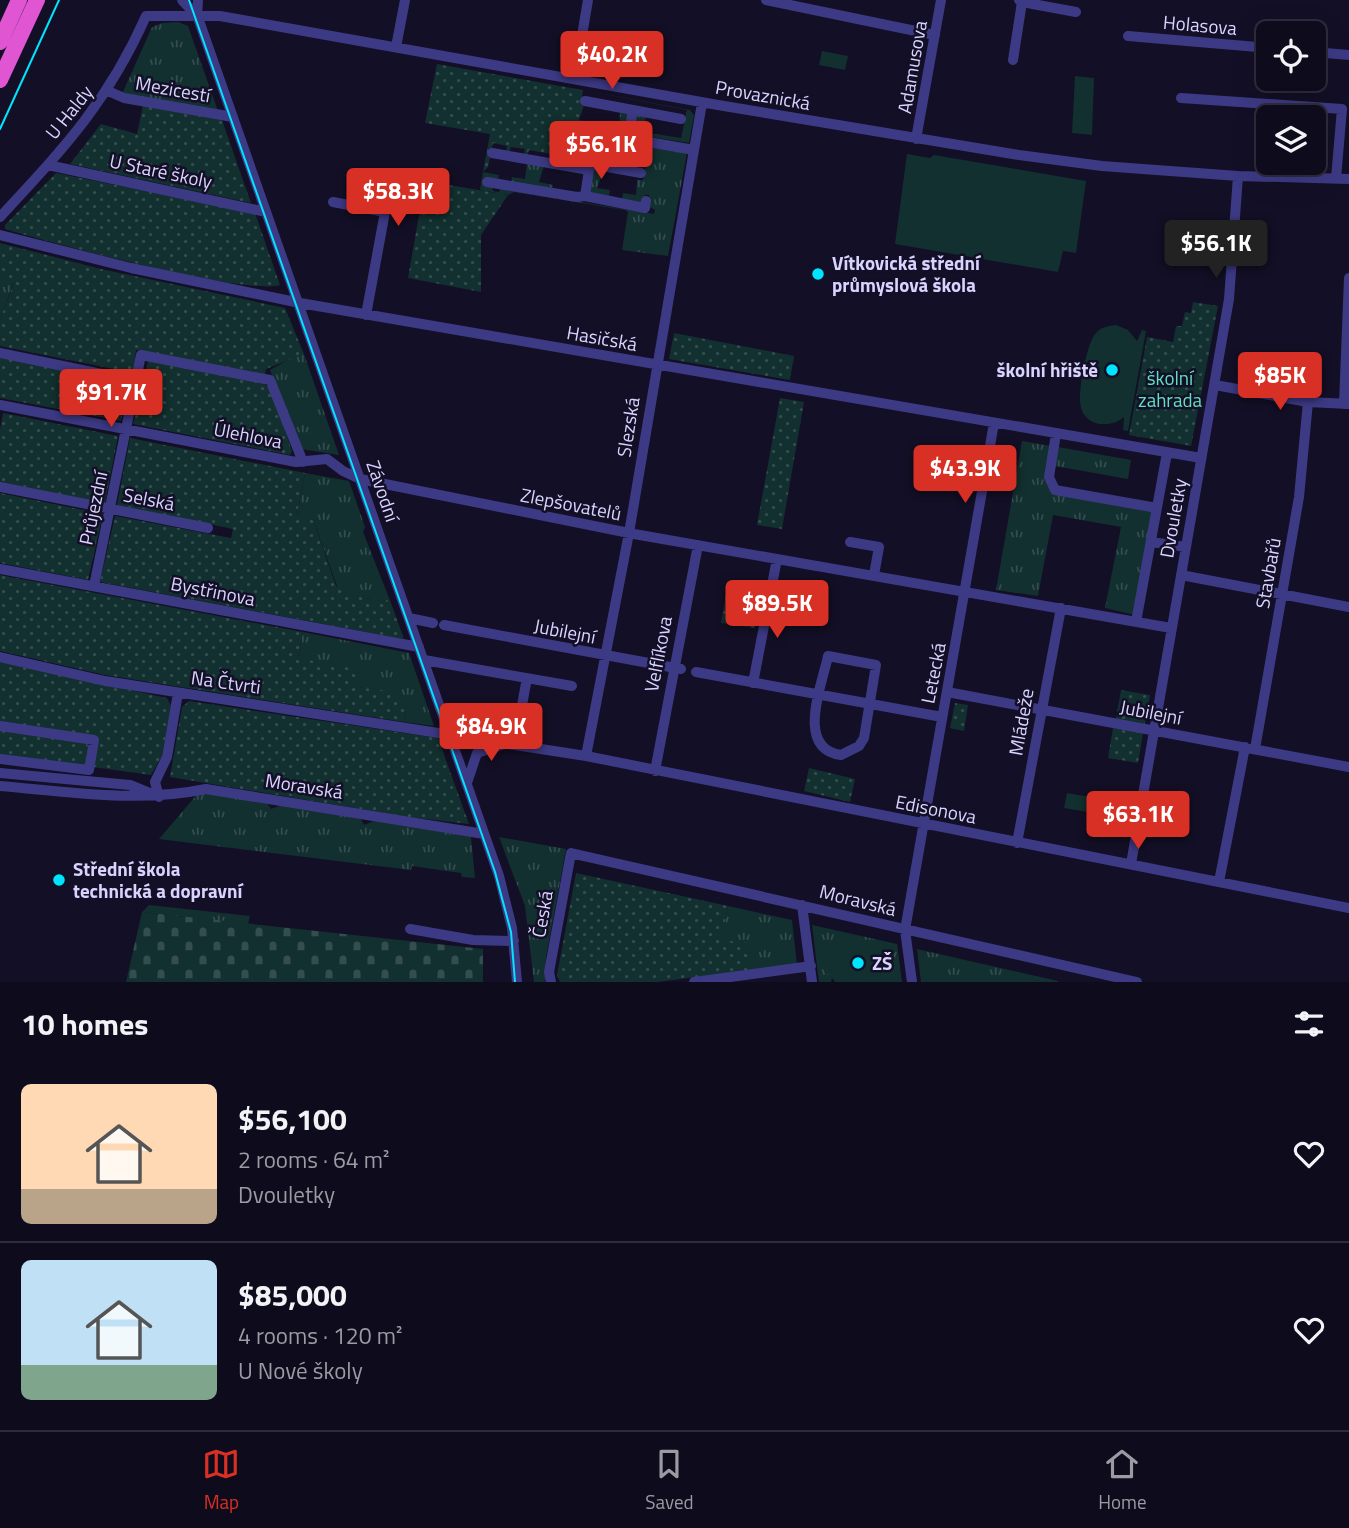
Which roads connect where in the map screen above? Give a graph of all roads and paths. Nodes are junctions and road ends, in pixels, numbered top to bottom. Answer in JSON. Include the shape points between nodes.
{"nodes":[{"id":1,"x":19,"y":0,"type":"edge"},
{"id":2,"x":37,"y":0,"type":"edge"},
{"id":3,"x":181,"y":0,"type":"edge"},
{"id":4,"x":198,"y":0,"type":"edge"},
{"id":5,"x":405,"y":0,"type":"edge"},
{"id":6,"x":588,"y":0,"type":"edge"},
{"id":7,"x":766,"y":0,"type":"edge"},
{"id":8,"x":941,"y":0,"type":"edge"},
{"id":9,"x":1021,"y":1,"type":"edge"},
{"id":10,"x":1076,"y":12,"type":"dead end"},
{"id":11,"x":197,"y":15,"type":"junction"},
{"id":12,"x":146,"y":16,"type":"joint"},
{"id":13,"x":935,"y":35,"type":"junction"},
{"id":14,"x":1129,"y":36,"type":"dead end"},
{"id":15,"x":0,"y":42,"type":"edge"},
{"id":16,"x":396,"y":47,"type":"junction"},
{"id":17,"x":1256,"y":47,"type":"edge"},
{"id":18,"x":1326,"y":53,"type":"edge"},
{"id":19,"x":1349,"y":55,"type":"edge"},
{"id":20,"x":1013,"y":60,"type":"dead end"},
{"id":21,"x":575,"y":77,"type":"junction"},
{"id":22,"x":0,"y":80,"type":"edge"},
{"id":23,"x":108,"y":91,"type":"junction"},
{"id":24,"x":1181,"y":98,"type":"dead end"},
{"id":25,"x":585,"y":102,"type":"dead end"},
{"id":26,"x":702,"y":103,"type":"junction"},
{"id":27,"x":633,"y":110,"type":"junction"},
{"id":28,"x":233,"y":117,"type":"junction"},
{"id":29,"x":681,"y":119,"type":"dead end"},
{"id":30,"x":628,"y":138,"type":"junction"},
{"id":31,"x":916,"y":139,"type":"junction"},
{"id":32,"x":694,"y":150,"type":"junction"},
{"id":33,"x":492,"y":153,"type":"dead end"},
{"id":34,"x":48,"y":165,"type":"junction"},
{"id":35,"x":590,"y":167,"type":"junction"},
{"id":36,"x":642,"y":173,"type":"dead end"},
{"id":37,"x":1238,"y":176,"type":"junction"},
{"id":38,"x":1336,"y":178,"type":"junction"},
{"id":39,"x":1349,"y":179,"type":"edge"},
{"id":40,"x":487,"y":182,"type":"dead end"},
{"id":41,"x":585,"y":196,"type":"junction"},
{"id":42,"x":646,"y":201,"type":"dead end"},
{"id":43,"x":333,"y":202,"type":"dead end"},
{"id":44,"x":266,"y":212,"type":"junction"},
{"id":45,"x":0,"y":217,"type":"edge"},
{"id":46,"x":0,"y":235,"type":"edge"},
{"id":47,"x":1349,"y":278,"type":"edge"},
{"id":48,"x":1349,"y":289,"type":"edge"},
{"id":49,"x":298,"y":303,"type":"junction"},
{"id":50,"x":366,"y":315,"type":"junction"},
{"id":51,"x":0,"y":353,"type":"edge"},
{"id":52,"x":656,"y":366,"type":"junction"},
{"id":53,"x":135,"y":381,"type":"junction"},
{"id":54,"x":1215,"y":385,"type":"junction"},
{"id":55,"x":1308,"y":402,"type":"junction"},
{"id":56,"x":1347,"y":404,"type":"edge"},
{"id":57,"x":0,"y":405,"type":"edge"},
{"id":58,"x":994,"y":423,"type":"junction"},
{"id":59,"x":127,"y":430,"type":"junction"},
{"id":60,"x":1056,"y":434,"type":"junction"},
{"id":61,"x":1167,"y":453,"type":"junction"},
{"id":62,"x":1201,"y":458,"type":"junction"},
{"id":63,"x":303,"y":461,"type":"junction"},
{"id":64,"x":360,"y":479,"type":"junction"},
{"id":65,"x":0,"y":488,"type":"edge"},
{"id":66,"x":1157,"y":508,"type":"junction"},
{"id":67,"x":111,"y":510,"type":"junction"},
{"id":68,"x":208,"y":528,"type":"dead end"},
{"id":69,"x":629,"y":533,"type":"junction"},
{"id":70,"x":850,"y":542,"type":"dead end"},
{"id":71,"x":1151,"y":542,"type":"junction"},
{"id":72,"x":698,"y":545,"type":"junction"},
{"id":73,"x":1186,"y":547,"type":"junction"},
{"id":74,"x":777,"y":559,"type":"junction"},
{"id":75,"x":0,"y":569,"type":"edge"},
{"id":76,"x":874,"y":575,"type":"junction"},
{"id":77,"x":1181,"y":575,"type":"junction"},
{"id":78,"x":94,"y":586,"type":"junction"},
{"id":79,"x":966,"y":591,"type":"junction"},
{"id":80,"x":1282,"y":594,"type":"junction"},
{"id":81,"x":1349,"y":607,"type":"edge"},
{"id":82,"x":1061,"y":608,"type":"junction"},
{"id":83,"x":409,"y":618,"type":"junction"},
{"id":84,"x":1136,"y":622,"type":"junction"},
{"id":85,"x":1171,"y":628,"type":"junction"},
{"id":86,"x":419,"y":647,"type":"junction"},
{"id":87,"x":606,"y":656,"type":"junction"},
{"id":88,"x":0,"y":657,"type":"edge"},
{"id":89,"x":424,"y":660,"type":"junction"},
{"id":90,"x":677,"y":668,"type":"junction"},
{"id":91,"x":696,"y":672,"type":"dead end"},
{"id":92,"x":527,"y":678,"type":"junction"},
{"id":93,"x":753,"y":682,"type":"junction"},
{"id":94,"x":572,"y":686,"type":"dead end"},
{"id":95,"x":178,"y":692,"type":"junction"},
{"id":96,"x":947,"y":692,"type":"junction"},
{"id":97,"x":820,"y":694,"type":"junction"},
{"id":98,"x":870,"y":704,"type":"junction"},
{"id":99,"x":1041,"y":709,"type":"junction"},
{"id":100,"x":942,"y":717,"type":"junction"},
{"id":101,"x":0,"y":726,"type":"edge"},
{"id":102,"x":1154,"y":730,"type":"junction"},
{"id":103,"x":449,"y":733,"type":"junction"},
{"id":104,"x":515,"y":743,"type":"junction"},
{"id":105,"x":1250,"y":748,"type":"junction"},
{"id":106,"x":586,"y":756,"type":"junction"},
{"id":107,"x":0,"y":759,"type":"edge"},
{"id":108,"x":1349,"y":767,"type":"edge"},
{"id":109,"x":655,"y":771,"type":"junction"},
{"id":110,"x":0,"y":773,"type":"edge"},
{"id":111,"x":467,"y":783,"type":"junction"},
{"id":112,"x":0,"y":786,"type":"edge"},
{"id":113,"x":159,"y":797,"type":"junction"},
{"id":114,"x":922,"y":824,"type":"junction"},
{"id":115,"x":484,"y":834,"type":"junction"},
{"id":116,"x":1017,"y":843,"type":"junction"},
{"id":117,"x":570,"y":853,"type":"joint"},
{"id":118,"x":1131,"y":864,"type":"junction"},
{"id":119,"x":1219,"y":882,"type":"junction"},
{"id":120,"x":803,"y":905,"type":"junction"},
{"id":121,"x":1349,"y":908,"type":"edge"},
{"id":122,"x":410,"y":929,"type":"dead end"},
{"id":123,"x":905,"y":930,"type":"junction"},
{"id":124,"x":514,"y":941,"type":"junction"},
{"id":125,"x":811,"y":967,"type":"junction"},
{"id":126,"x":1110,"y":979,"type":"edge"},
{"id":127,"x":517,"y":982,"type":"edge"},
{"id":128,"x":551,"y":982,"type":"edge"},
{"id":129,"x":694,"y":982,"type":"edge"},
{"id":130,"x":812,"y":982,"type":"edge"},
{"id":131,"x":912,"y":982,"type":"edge"},
{"id":132,"x":1137,"y":982,"type":"edge"}],
"edges":[{"from":1,"to":15,"type":"highway"},
{"from":2,"to":22,"type":"highway"},
{"from":3,"to":11,"type":"street"},
{"from":4,"to":11,"type":"street"},
{"from":5,"to":16,"type":"street"},
{"from":6,"to":21,"type":"street"},
{"from":7,"to":13,"type":"street"},
{"from":8,"to":13,"type":"street","name":"Adamusova"},
{"from":9,"to":10,"type":"street"},
{"from":9,"to":20,"type":"street"},
{"from":11,"to":12,"type":"street","name":"Provaznická"},
{"from":11,"to":16,"type":"street","name":"Provaznická"},
{"from":11,"to":28,"type":"street","name":"Závodní"},
{"from":12,"to":23,"type":"street","name":"U Haldy"},
{"from":13,"to":31,"type":"street","name":"Adamusova"},
{"from":14,"to":17,"type":"street","name":"Holasova"},
{"from":16,"to":21,"type":"street","name":"Provaznická"},
{"from":18,"to":19,"type":"street"},
{"from":21,"to":26,"type":"street","name":"Provaznická"},
{"from":23,"to":28,"type":"street","name":"Mezicestí","via":[[124,98]]},
{"from":23,"to":34,"type":"street","name":"U Haldy"},
{"from":24,"to":38,"type":"street","via":[[1342,108]]},
{"from":25,"to":27,"type":"street"},
{"from":26,"to":31,"type":"street","name":"Provaznická"},
{"from":26,"to":32,"type":"street","name":"Slezská"},
{"from":27,"to":29,"type":"street"},
{"from":27,"to":30,"type":"street"},
{"from":28,"to":44,"type":"street","name":"Závodní"},
{"from":30,"to":32,"type":"street"},
{"from":30,"to":35,"type":"street","via":[[597,133]]},
{"from":31,"to":37,"type":"street","name":"Provaznická","via":[[1102,166]]},
{"from":32,"to":52,"type":"street","name":"Slezská"},
{"from":33,"to":35,"type":"street"},
{"from":34,"to":44,"type":"street","name":"U Staré školy"},
{"from":34,"to":45,"type":"street","name":"U Haldy"},
{"from":35,"to":36,"type":"street"},
{"from":35,"to":41,"type":"street"},
{"from":37,"to":38,"type":"street","name":"Provaznická"},
{"from":37,"to":54,"type":"street","name":"Dvouletky","via":[[1231,286]]},
{"from":38,"to":39,"type":"street","name":"Provaznická"},
{"from":40,"to":41,"type":"street"},
{"from":41,"to":42,"type":"street","via":[[645,208]]},
{"from":43,"to":50,"type":"street","via":[[385,212]]},
{"from":44,"to":49,"type":"street","name":"Závodní"},
{"from":46,"to":49,"type":"street","name":"Hasičská"},
{"from":47,"to":48,"type":"street"},
{"from":48,"to":56,"type":"street"},
{"from":49,"to":50,"type":"street","name":"Hasičská"},
{"from":49,"to":64,"type":"street","name":"Závodní"},
{"from":50,"to":52,"type":"street","name":"Hasičská"},
{"from":51,"to":53,"type":"street"},
{"from":52,"to":58,"type":"street","name":"Hasičská"},
{"from":52,"to":69,"type":"street","name":"Slezská"},
{"from":53,"to":59,"type":"street","name":"Průjezdní"},
{"from":53,"to":63,"type":"street","name":"Průjezdní","via":[[141,355],[270,380]]},
{"from":54,"to":55,"type":"street"},
{"from":54,"to":62,"type":"street","name":"Dvouletky"},
{"from":55,"to":56,"type":"street"},
{"from":55,"to":80,"type":"street","name":"Stavbařů","via":[[1299,497]]},
{"from":57,"to":59,"type":"street","name":"Úlehlova"},
{"from":58,"to":60,"type":"street","name":"Hasičská"},
{"from":58,"to":79,"type":"street","name":"Letecká"},
{"from":59,"to":63,"type":"street","name":"Úlehlova"},
{"from":59,"to":67,"type":"street","name":"Průjezdní"},
{"from":60,"to":61,"type":"street","name":"Hasičská"},
{"from":60,"to":66,"type":"street","via":[[1049,477],[1055,490]]},
{"from":61,"to":62,"type":"street","name":"Hasičská"},
{"from":61,"to":66,"type":"street"},
{"from":62,"to":73,"type":"street","name":"Dvouletky"},
{"from":63,"to":64,"type":"street","name":"Úlehlova","via":[[327,459]]},
{"from":64,"to":69,"type":"street","name":"Zlepšovatelů"},
{"from":64,"to":83,"type":"street","name":"Závodní"},
{"from":65,"to":67,"type":"street","name":"Selská"},
{"from":66,"to":71,"type":"street"},
{"from":67,"to":68,"type":"street","name":"Selská"},
{"from":67,"to":78,"type":"street","name":"Průjezdní"},
{"from":69,"to":72,"type":"street","name":"Zlepšovatelů"},
{"from":69,"to":87,"type":"street","name":"Slezská"},
{"from":70,"to":76,"type":"street","via":[[878,547]]},
{"from":71,"to":73,"type":"street"},
{"from":71,"to":84,"type":"street"},
{"from":72,"to":74,"type":"street","name":"Zlepšovatelů"},
{"from":72,"to":90,"type":"street","name":"Velflíkova"},
{"from":73,"to":77,"type":"street","name":"Dvouletky"},
{"from":74,"to":76,"type":"street","name":"Zlepšovatelů"},
{"from":74,"to":93,"type":"street"},
{"from":75,"to":78,"type":"street","name":"Bystřinova"},
{"from":76,"to":79,"type":"street","name":"Zlepšovatelů"},
{"from":77,"to":80,"type":"street"},
{"from":77,"to":85,"type":"street","name":"Dvouletky"},
{"from":78,"to":86,"type":"street","name":"Bystřinova"},
{"from":79,"to":82,"type":"street","name":"Zlepšovatelů"},
{"from":79,"to":96,"type":"street","name":"Letecká"},
{"from":80,"to":81,"type":"street"},
{"from":80,"to":105,"type":"street","name":"Stavbařů"},
{"from":82,"to":84,"type":"street","name":"Zlepšovatelů"},
{"from":82,"to":99,"type":"street","name":"Mládeže"},
{"from":83,"to":86,"type":"street","name":"Závodní"},
{"from":83,"to":87,"type":"street","name":"Jubilejní"},
{"from":84,"to":85,"type":"street","name":"Zlepšovatelů"},
{"from":85,"to":102,"type":"street","name":"Dvouletky"},
{"from":86,"to":89,"type":"street","name":"Závodní"},
{"from":87,"to":90,"type":"street","name":"Jubilejní"},
{"from":87,"to":106,"type":"street","name":"Slezská"},
{"from":88,"to":95,"type":"street","name":"Na Čtvrti"},
{"from":89,"to":92,"type":"street"},
{"from":89,"to":103,"type":"street","name":"Závodní"},
{"from":90,"to":109,"type":"street","name":"Velflíkova"},
{"from":91,"to":93,"type":"street"},
{"from":92,"to":94,"type":"street"},
{"from":92,"to":104,"type":"street"},
{"from":93,"to":97,"type":"street"},
{"from":95,"to":103,"type":"street","name":"Na Čtvrti"},
{"from":95,"to":113,"type":"street","via":[[167,757],[155,782]]},
{"from":96,"to":99,"type":"street","name":"Jubilejní"},
{"from":96,"to":100,"type":"street","name":"Letecká"},
{"from":97,"to":98,"type":"street"},
{"from":97,"to":98,"type":"street","via":[[828,656],[876,665]]},
{"from":97,"to":98,"type":"street","via":[[816,738],[822,749],[832,754],[850,753],[859,747]]},
{"from":98,"to":100,"type":"street"},
{"from":99,"to":102,"type":"street","name":"Jubilejní"},
{"from":99,"to":116,"type":"street","name":"Mládeže"},
{"from":100,"to":114,"type":"street","name":"Letecká"},
{"from":101,"to":107,"type":"street","via":[[94,740],[89,770]]},
{"from":102,"to":105,"type":"street","name":"Jubilejní"},
{"from":102,"to":118,"type":"street","name":"Dvouletky"},
{"from":103,"to":104,"type":"street","name":"Edisonova"},
{"from":103,"to":111,"type":"street","name":"Závodní"},
{"from":104,"to":106,"type":"street","name":"Edisonova"},
{"from":104,"to":111,"type":"street","name":"Edisonova","via":[[477,753]]},
{"from":105,"to":108,"type":"street","name":"Jubilejní"},
{"from":105,"to":119,"type":"street","name":"Stavbařů"},
{"from":106,"to":109,"type":"street","name":"Edisonova"},
{"from":109,"to":114,"type":"street","name":"Edisonova"},
{"from":110,"to":113,"type":"street","via":[[130,785]]},
{"from":111,"to":115,"type":"street","name":"Závodní"},
{"from":112,"to":113,"type":"street","name":"Moravská"},
{"from":113,"to":115,"type":"street","name":"Moravská","via":[[206,789]]},
{"from":114,"to":116,"type":"street","name":"Edisonova"},
{"from":114,"to":123,"type":"street","name":"Letecká"},
{"from":115,"to":124,"type":"street","name":"Závodní"},
{"from":116,"to":118,"type":"street","name":"Edisonova"},
{"from":117,"to":120,"type":"street","name":"Moravská"},
{"from":117,"to":128,"type":"street","name":"Česká"},
{"from":118,"to":119,"type":"street","name":"Edisonova"},
{"from":119,"to":121,"type":"street","name":"Edisonova"},
{"from":120,"to":123,"type":"street","name":"Moravská"},
{"from":120,"to":125,"type":"street"},
{"from":122,"to":124,"type":"street","via":[[473,940]]},
{"from":123,"to":126,"type":"street","name":"Moravská"},
{"from":123,"to":131,"type":"street","name":"Letecká"},
{"from":124,"to":127,"type":"street","name":"Závodní"},
{"from":125,"to":129,"type":"street"},
{"from":125,"to":130,"type":"street"},
{"from":126,"to":132,"type":"street","name":"Moravská"}]}
